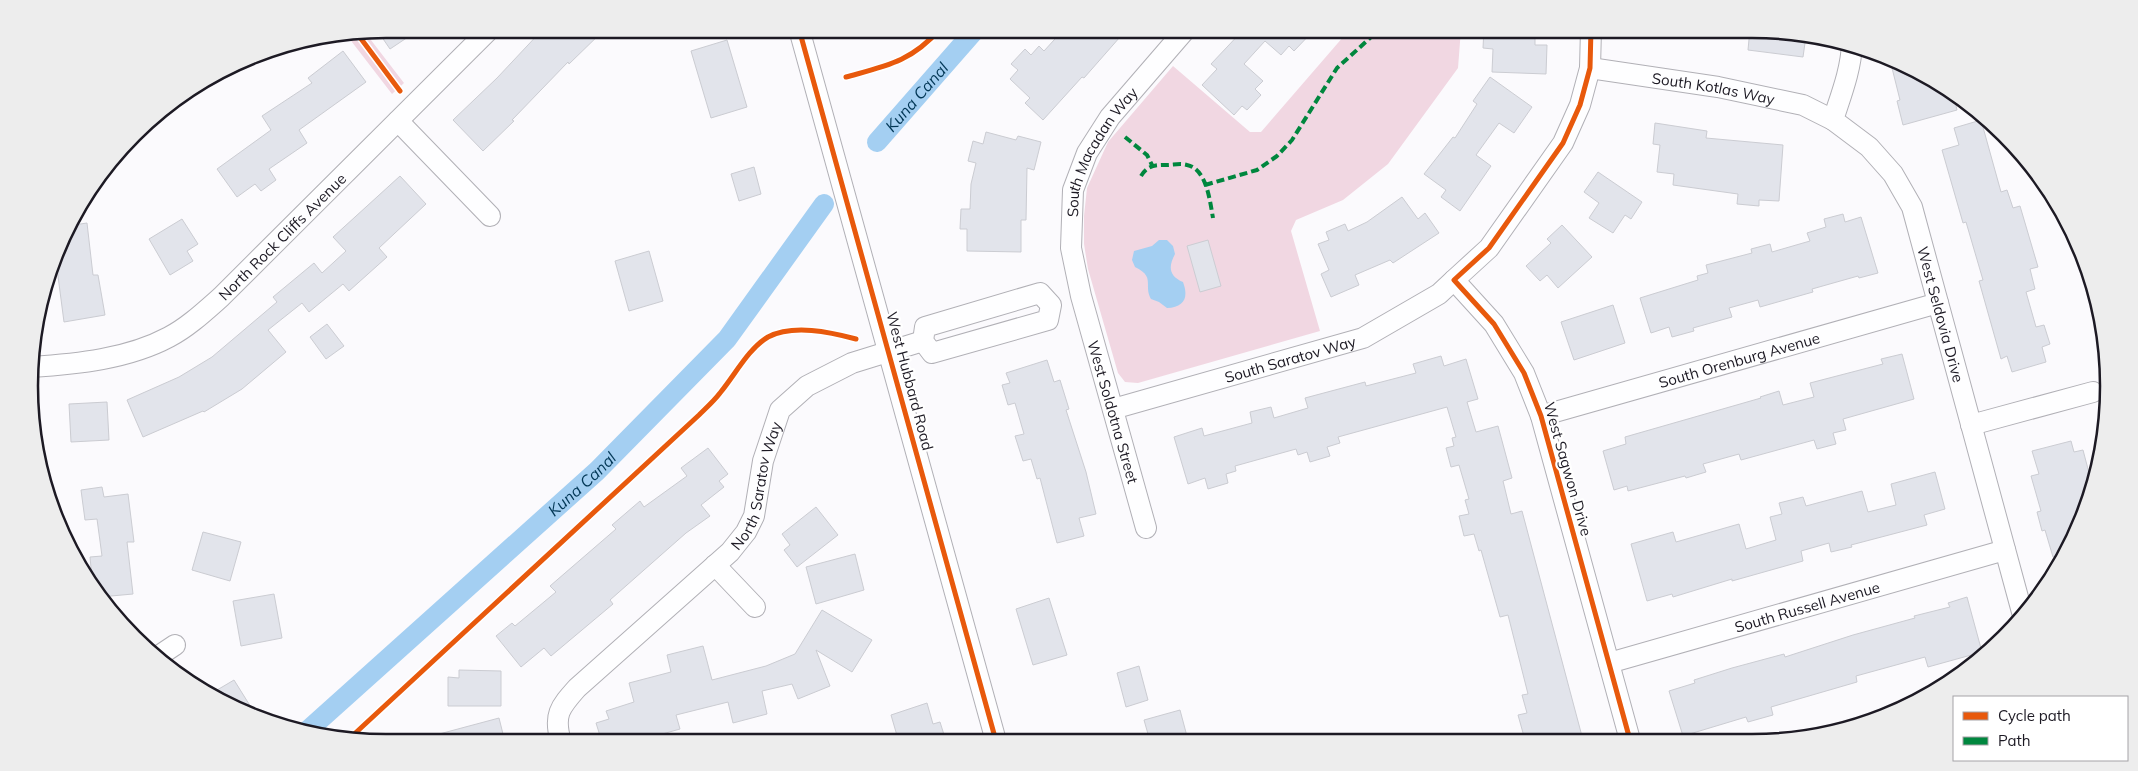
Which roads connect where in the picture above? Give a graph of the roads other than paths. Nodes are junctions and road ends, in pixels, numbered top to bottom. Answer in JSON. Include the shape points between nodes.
{"nodes":[{"id":1,"x":481,"y":38,"type":"edge"},
{"id":2,"x":801,"y":38,"type":"edge"},
{"id":3,"x":1178,"y":38,"type":"edge"},
{"id":4,"x":1591,"y":38,"type":"edge"},
{"id":5,"x":1851,"y":52,"type":"edge"},
{"id":6,"x":1590,"y":68,"type":"junction"},
{"id":7,"x":1833,"y":120,"type":"junction"},
{"id":8,"x":398,"y":122,"type":"junction"},
{"id":9,"x":490,"y":216,"type":"dead end"},
{"id":10,"x":1454,"y":280,"type":"junction"},
{"id":11,"x":1081,"y":296,"type":"junction"},
{"id":12,"x":1938,"y":303,"type":"junction"},
{"id":13,"x":1051,"y":305,"type":"junction"},
{"id":14,"x":923,"y":341,"type":"junction"},
{"id":15,"x":888,"y":352,"type":"junction"},
{"id":16,"x":38,"y":366,"type":"edge"},
{"id":17,"x":2093,"y":392,"type":"dead end"},
{"id":18,"x":1112,"y":409,"type":"junction"},
{"id":19,"x":1541,"y":416,"type":"junction"},
{"id":20,"x":1971,"y":425,"type":"junction"},
{"id":21,"x":1146,"y":528,"type":"dead end"},
{"id":22,"x":2005,"y":550,"type":"junction"},
{"id":23,"x":715,"y":565,"type":"junction"},
{"id":24,"x":755,"y":607,"type":"dead end"},
{"id":25,"x":2021,"y":607,"type":"edge"},
{"id":26,"x":175,"y":645,"type":"dead end"},
{"id":27,"x":163,"y":653,"type":"edge"},
{"id":28,"x":1609,"y":663,"type":"junction"},
{"id":29,"x":560,"y":734,"type":"edge"},
{"id":30,"x":994,"y":734,"type":"edge"},
{"id":31,"x":1628,"y":734,"type":"edge"}],
"edges":[{"from":1,"to":8,"type":"street","name":"North Rock Cliffs Avenue"},
{"from":2,"to":15,"type":"street","name":"West Hubbard Road"},
{"from":3,"to":11,"type":"street","name":"South Macadan Way","via":[[1110,118],[1087,153],[1072,190],[1071,248]]},
{"from":4,"to":6,"type":"street"},
{"from":5,"to":7,"type":"street"},
{"from":6,"to":7,"type":"street","name":"South Kotlas Way","via":[[1718,87],[1803,105]]},
{"from":6,"to":10,"type":"street","via":[[1580,105],[1563,143],[1489,248]]},
{"from":7,"to":12,"type":"street","name":"West Seldovia Drive","via":[[1869,147],[1893,174],[1912,208]]},
{"from":8,"to":9,"type":"street"},
{"from":8,"to":16,"type":"street","name":"North Rock Cliffs Avenue","via":[[195,320],[138,350],[109,358]]},
{"from":10,"to":18,"type":"street","name":"South Saratov Way","via":[[1439,294],[1363,338]]},
{"from":10,"to":19,"type":"street","name":"West Sagwon Drive","via":[[1494,324],[1524,373]]},
{"from":11,"to":13,"type":"street"},
{"from":11,"to":18,"type":"street","name":"West Soldotna Street"},
{"from":12,"to":19,"type":"street","name":"South Orenburg Avenue"},
{"from":12,"to":20,"type":"street","name":"West Seldovia Drive"},
{"from":13,"to":14,"type":"street","via":[[1040,293],[925,327]]},
{"from":13,"to":14,"type":"street","via":[[1048,320],[1039,323],[932,353]]},
{"from":14,"to":15,"type":"street","name":"North Saratov Way"},
{"from":15,"to":23,"type":"street","name":"North Saratov Way","via":[[852,364],[807,386],[780,410],[763,461],[754,516],[746,532]]},
{"from":15,"to":30,"type":"street","name":"West Hubbard Road"},
{"from":17,"to":20,"type":"street"},
{"from":18,"to":21,"type":"street","name":"West Soldotna Street"},
{"from":19,"to":28,"type":"street","name":"West Sagwon Drive"},
{"from":20,"to":22,"type":"street","name":"West Seldovia Drive"},
{"from":22,"to":25,"type":"street","name":"West Seldovia Drive"},
{"from":22,"to":28,"type":"street","name":"South Russell Avenue"},
{"from":23,"to":24,"type":"street","name":"North Saratov Way"},
{"from":23,"to":29,"type":"street","name":"North Saratov Way","via":[[577,688],[560,708]]},
{"from":26,"to":27,"type":"street"},
{"from":28,"to":31,"type":"street","name":"West Sagwon Drive"}]}
